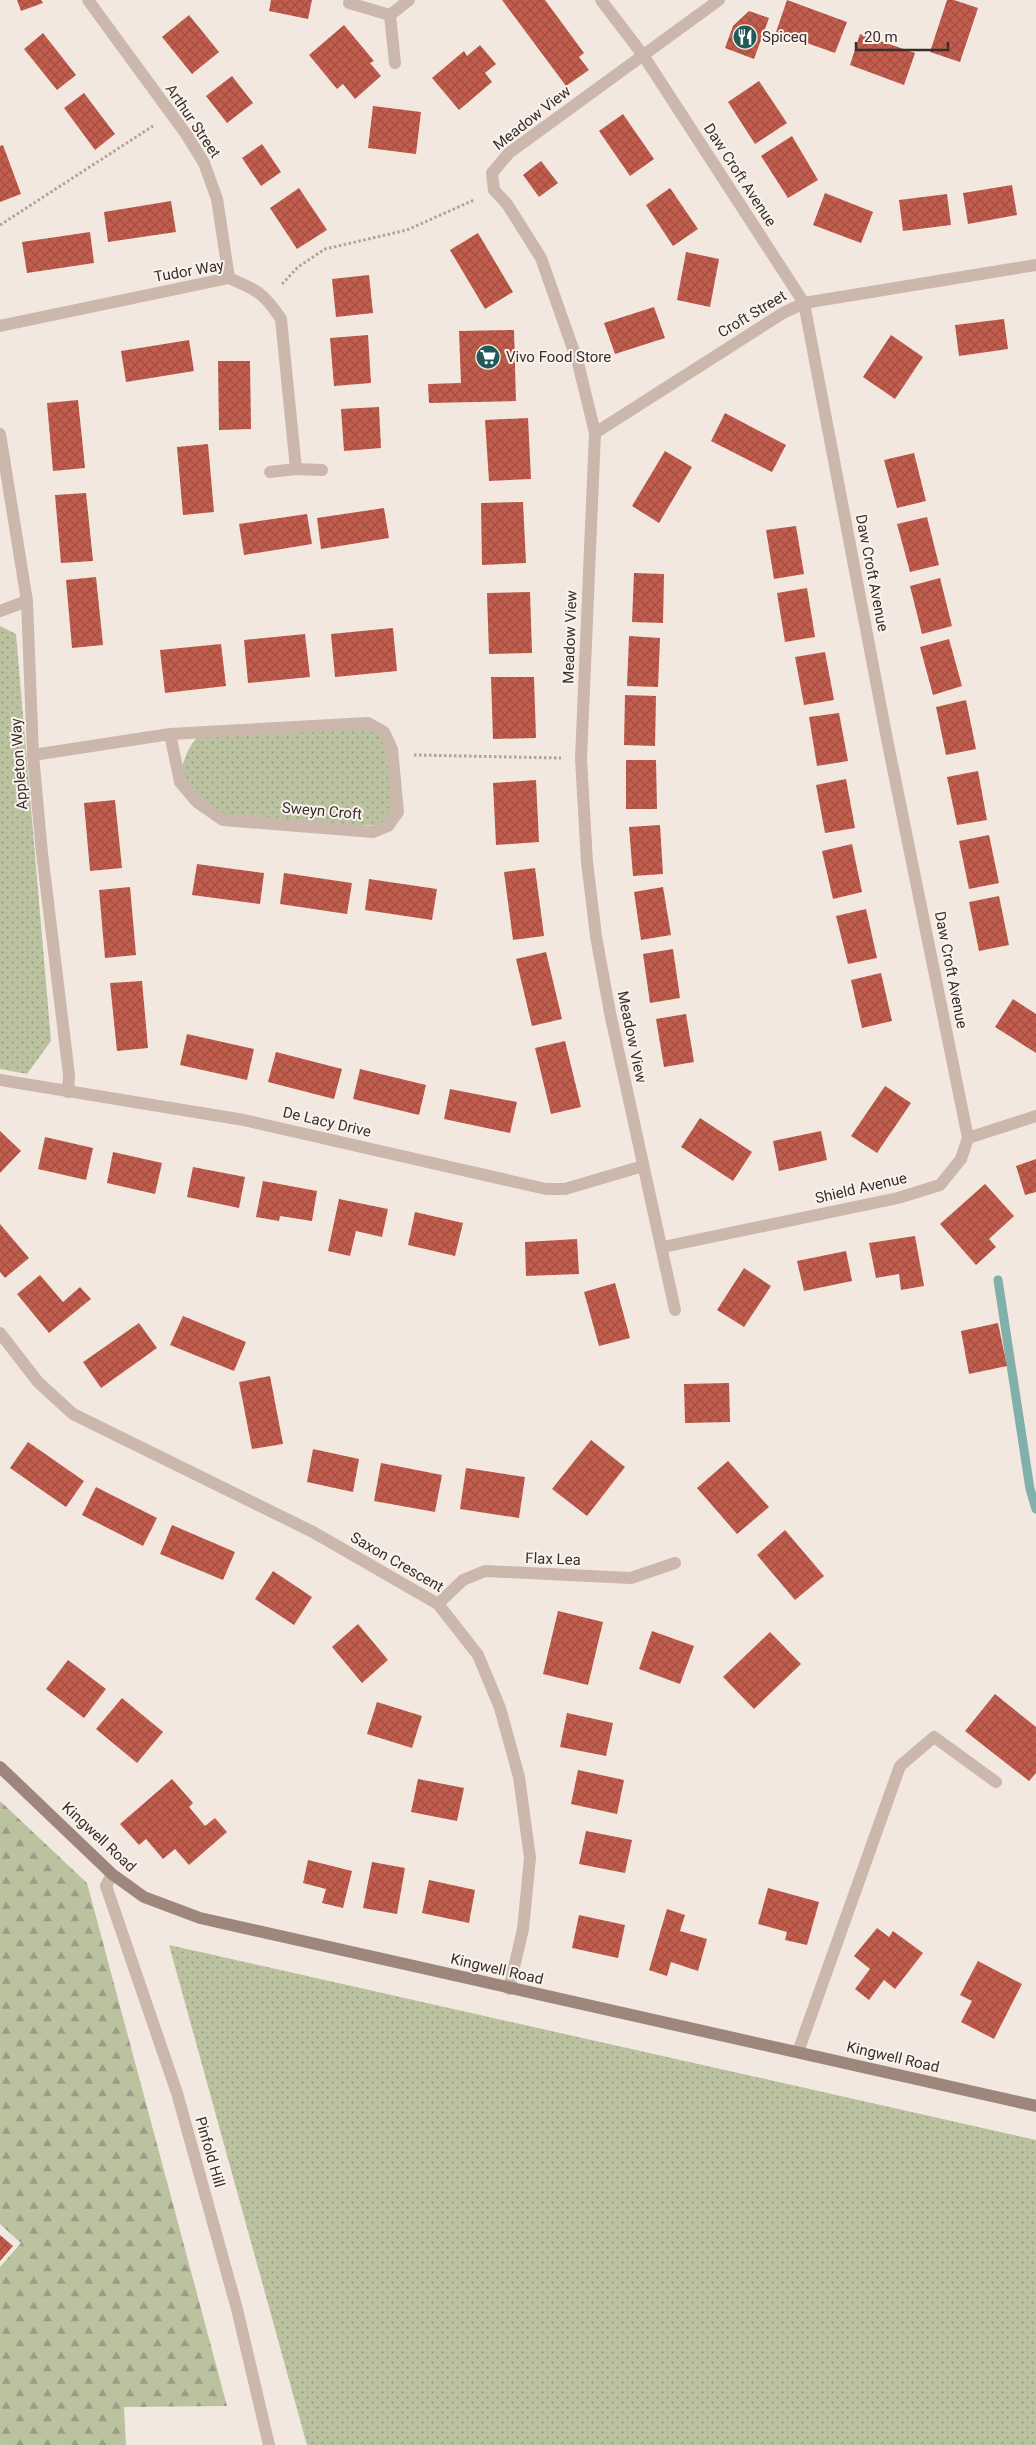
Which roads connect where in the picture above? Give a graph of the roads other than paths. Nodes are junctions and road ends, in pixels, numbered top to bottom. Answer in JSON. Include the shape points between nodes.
{"nodes":[{"id":1,"x":88,"y":0,"type":"edge"},
{"id":2,"x":409,"y":0,"type":"edge"},
{"id":3,"x":601,"y":0,"type":"edge"},
{"id":4,"x":719,"y":0,"type":"edge"},
{"id":5,"x":349,"y":3,"type":"dead end"},
{"id":6,"x":390,"y":15,"type":"junction"},
{"id":7,"x":644,"y":56,"type":"junction"},
{"id":8,"x":395,"y":63,"type":"dead end"},
{"id":9,"x":1036,"y":265,"type":"edge"},
{"id":10,"x":229,"y":278,"type":"junction"},
{"id":11,"x":804,"y":303,"type":"junction"},
{"id":12,"x":0,"y":326,"type":"edge"},
{"id":13,"x":595,"y":433,"type":"junction"},
{"id":14,"x":0,"y":434,"type":"edge"},
{"id":15,"x":296,"y":469,"type":"junction"},
{"id":16,"x":322,"y":470,"type":"dead end"},
{"id":17,"x":270,"y":472,"type":"dead end"},
{"id":18,"x":27,"y":602,"type":"junction"},
{"id":19,"x":0,"y":611,"type":"edge"},
{"id":20,"x":170,"y":734,"type":"junction"},
{"id":21,"x":33,"y":755,"type":"junction"},
{"id":22,"x":0,"y":1080,"type":"edge"},
{"id":23,"x":68,"y":1092,"type":"junction"},
{"id":24,"x":1036,"y":1116,"type":"edge"},
{"id":25,"x":968,"y":1138,"type":"junction"},
{"id":26,"x":643,"y":1166,"type":"junction"},
{"id":27,"x":663,"y":1246,"type":"junction"},
{"id":28,"x":675,"y":1310,"type":"dead end"},
{"id":29,"x":0,"y":1334,"type":"edge"},
{"id":30,"x":675,"y":1563,"type":"dead end"},
{"id":31,"x":438,"y":1604,"type":"junction"},
{"id":32,"x":0,"y":1767,"type":"edge"},
{"id":33,"x":996,"y":1782,"type":"dead end"},
{"id":34,"x":112,"y":1874,"type":"junction"},
{"id":35,"x":509,"y":1989,"type":"junction"},
{"id":36,"x":798,"y":2052,"type":"junction"},
{"id":37,"x":1036,"y":2106,"type":"edge"},
{"id":38,"x":269,"y":2445,"type":"edge"}],
"edges":[{"from":1,"to":10,"type":"street","name":"Arthur Street","via":[[204,163],[217,199]]},
{"from":2,"to":6,"type":"street"},
{"from":3,"to":7,"type":"street","name":"Daw Croft Avenue"},
{"from":4,"to":7,"type":"street","name":"Meadow View"},
{"from":5,"to":6,"type":"street"},
{"from":6,"to":8,"type":"street"},
{"from":7,"to":11,"type":"street","name":"Daw Croft Avenue"},
{"from":7,"to":13,"type":"street","name":"Meadow View","via":[[509,153],[492,172],[494,190],[507,204],[541,258],[578,363]]},
{"from":9,"to":11,"type":"street","name":"Croft Street"},
{"from":10,"to":12,"type":"street","name":"Tudor Way"},
{"from":10,"to":15,"type":"street","name":"Tudor Way","via":[[267,299],[281,319]]},
{"from":11,"to":13,"type":"street","name":"Croft Street","via":[[783,313]]},
{"from":11,"to":25,"type":"street","name":"Daw Croft Avenue","via":[[887,739]]},
{"from":13,"to":26,"type":"street","name":"Meadow View","via":[[581,759],[587,862],[596,936]]},
{"from":14,"to":18,"type":"street","name":"Appleton Way"},
{"from":15,"to":16,"type":"street"},
{"from":15,"to":17,"type":"street"},
{"from":18,"to":19,"type":"street"},
{"from":18,"to":21,"type":"street","name":"Appleton Way"},
{"from":20,"to":20,"type":"street","name":"Sweyn Croft","via":[[368,723],[384,732],[392,754],[398,812],[388,826],[373,832],[223,820],[197,802],[180,782]]},
{"from":20,"to":21,"type":"street","name":"Sweyn Croft"},
{"from":21,"to":23,"type":"street","name":"Appleton Way","via":[[69,1075]]},
{"from":22,"to":23,"type":"street","name":"De Lacy Drive"},
{"from":23,"to":26,"type":"street","name":"De Lacy Drive","via":[[244,1120],[546,1189],[565,1189]]},
{"from":24,"to":25,"type":"street"},
{"from":25,"to":27,"type":"street","name":"Shield Avenue","via":[[961,1159],[940,1185],[889,1200]]},
{"from":26,"to":27,"type":"street","name":"Meadow View"},
{"from":27,"to":28,"type":"street","name":"Meadow View"},
{"from":29,"to":31,"type":"street","name":"Saxon Crescent","via":[[38,1382],[73,1414],[313,1532]]},
{"from":30,"to":31,"type":"street","name":"Flax Lea","via":[[630,1578],[486,1571],[463,1580]]},
{"from":31,"to":35,"type":"street","name":"Saxon Crescent","via":[[478,1654],[500,1708],[519,1777],[530,1858],[523,1929]]},
{"from":32,"to":34,"type":"street","name":"Kingwell Road"},
{"from":33,"to":36,"type":"street","via":[[934,1737],[900,1766]]},
{"from":34,"to":35,"type":"street","name":"Kingwell Road","via":[[144,1897],[200,1918]]},
{"from":34,"to":38,"type":"street","name":"Pinfold Hill","via":[[106,1886],[177,2093],[237,2309]]},
{"from":35,"to":36,"type":"street","name":"Kingwell Road"},
{"from":36,"to":37,"type":"street","name":"Kingwell Road"}]}
